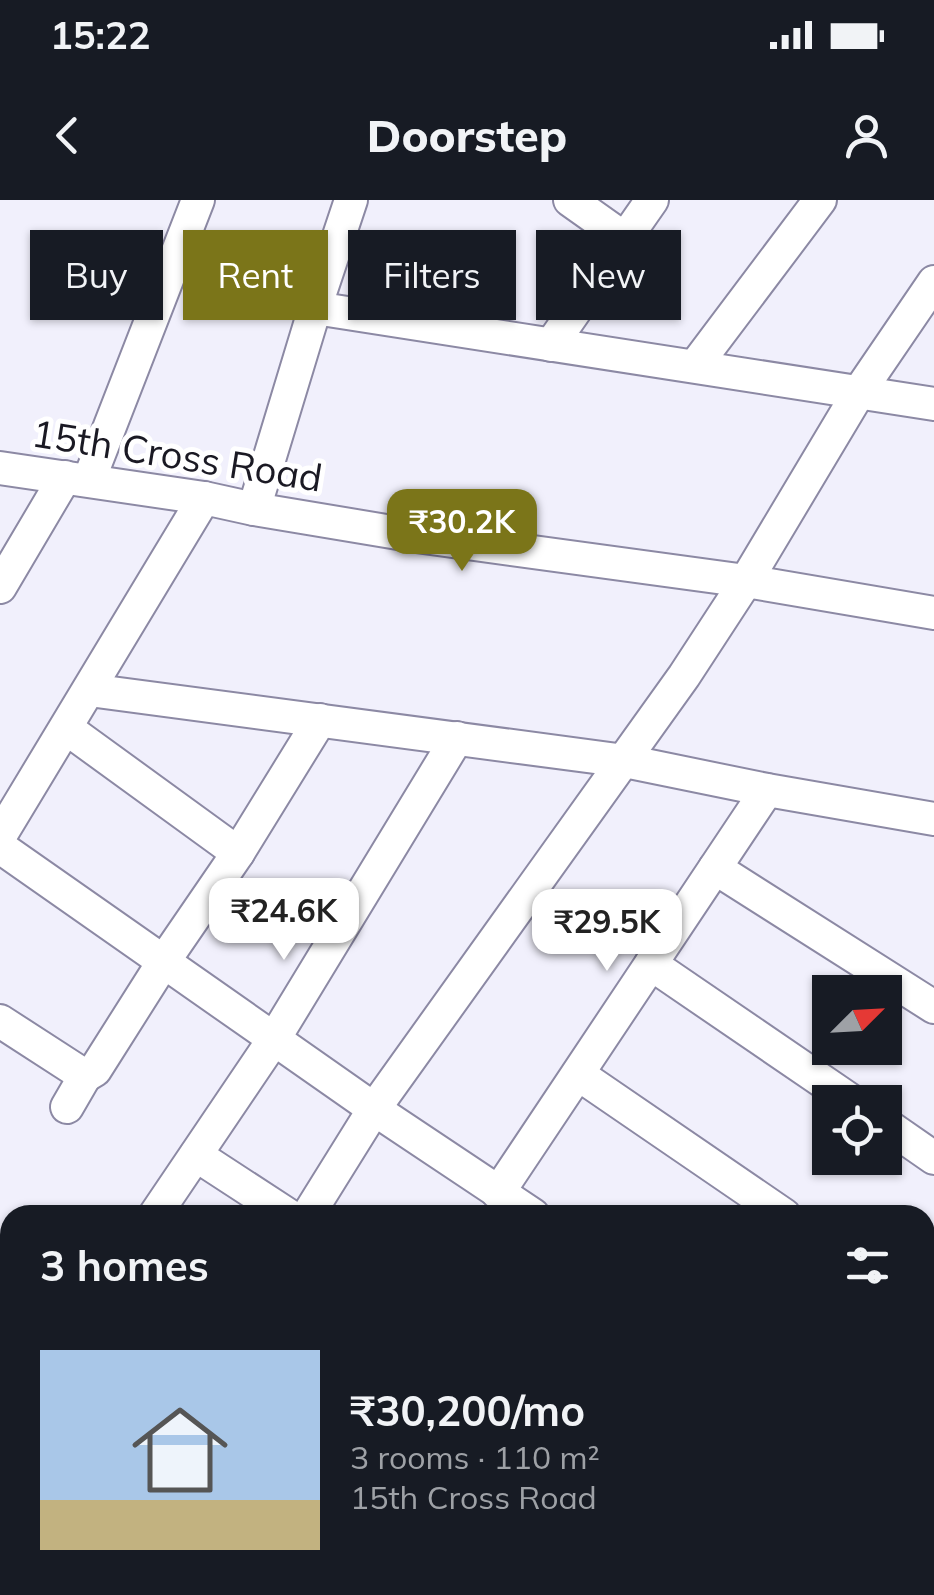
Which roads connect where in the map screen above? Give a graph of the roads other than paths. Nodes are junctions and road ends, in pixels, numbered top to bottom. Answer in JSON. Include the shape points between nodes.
{"nodes":[{"id":1,"x":198,"y":200,"type":"edge"},
{"id":2,"x":352,"y":200,"type":"edge"},
{"id":3,"x":570,"y":200,"type":"edge"},
{"id":4,"x":652,"y":200,"type":"edge"},
{"id":5,"x":820,"y":200,"type":"edge"},
{"id":6,"x":612,"y":230,"type":"edge"},
{"id":7,"x":630,"y":230,"type":"edge"},
{"id":8,"x":328,"y":272,"type":"edge"},
{"id":9,"x":934,"y":282,"type":"edge"},
{"id":10,"x":328,"y":310,"type":"edge"},
{"id":11,"x":312,"y":320,"type":"edge"},
{"id":12,"x":568,"y":320,"type":"edge"},
{"id":13,"x":551,"y":345,"type":"junction"},
{"id":14,"x":695,"y":366,"type":"junction"},
{"id":15,"x":859,"y":392,"type":"junction"},
{"id":16,"x":934,"y":404,"type":"edge"},
{"id":17,"x":0,"y":468,"type":"edge"},
{"id":18,"x":77,"y":479,"type":"junction"},
{"id":19,"x":204,"y":498,"type":"junction"},
{"id":20,"x":254,"y":510,"type":"junction"},
{"id":21,"x":746,"y":581,"type":"junction"},
{"id":22,"x":0,"y":586,"type":"edge"},
{"id":23,"x":934,"y":613,"type":"edge"},
{"id":24,"x":89,"y":690,"type":"junction"},
{"id":25,"x":320,"y":720,"type":"junction"},
{"id":26,"x":66,"y":728,"type":"junction"},
{"id":27,"x":457,"y":738,"type":"junction"},
{"id":28,"x":625,"y":760,"type":"junction"},
{"id":29,"x":767,"y":790,"type":"junction"},
{"id":30,"x":934,"y":819,"type":"edge"},
{"id":31,"x":0,"y":836,"type":"edge"},
{"id":32,"x":0,"y":847,"type":"edge"},
{"id":33,"x":238,"y":853,"type":"junction"},
{"id":34,"x":715,"y":868,"type":"junction"},
{"id":35,"x":164,"y":961,"type":"junction"},
{"id":36,"x":651,"y":964,"type":"junction"},
{"id":37,"x":934,"y":1008,"type":"edge"},
{"id":38,"x":0,"y":1022,"type":"edge"},
{"id":39,"x":274,"y":1039,"type":"junction"},
{"id":40,"x":578,"y":1074,"type":"junction"},
{"id":41,"x":85,"y":1076,"type":"junction"},
{"id":42,"x":828,"y":1085,"type":"edge"},
{"id":43,"x":67,"y":1106,"type":"dead end"},
{"id":44,"x":374,"y":1108,"type":"junction"},
{"id":45,"x":902,"y":1136,"type":"edge"},
{"id":46,"x":196,"y":1155,"type":"junction"},
{"id":47,"x":934,"y":1158,"type":"edge"},
{"id":48,"x":498,"y":1193,"type":"junction"},
{"id":49,"x":162,"y":1205,"type":"edge"},
{"id":50,"x":273,"y":1205,"type":"edge"},
{"id":51,"x":314,"y":1205,"type":"edge"},
{"id":52,"x":517,"y":1205,"type":"edge"},
{"id":53,"x":769,"y":1205,"type":"edge"}],
"edges":[{"from":1,"to":18,"type":"street"},
{"from":2,"to":8,"type":"street"},
{"from":3,"to":6,"type":"street"},
{"from":4,"to":7,"type":"street"},
{"from":5,"to":14,"type":"street"},
{"from":9,"to":15,"type":"street"},
{"from":10,"to":13,"type":"street"},
{"from":11,"to":20,"type":"street"},
{"from":12,"to":13,"type":"street"},
{"from":13,"to":14,"type":"street"},
{"from":14,"to":15,"type":"street"},
{"from":15,"to":16,"type":"street"},
{"from":15,"to":21,"type":"street"},
{"from":17,"to":18,"type":"street","name":"15th Cross Road"},
{"from":18,"to":19,"type":"street","name":"15th Cross Road"},
{"from":18,"to":22,"type":"street"},
{"from":19,"to":20,"type":"street","name":"15th Cross Road"},
{"from":19,"to":24,"type":"street"},
{"from":20,"to":21,"type":"street","name":"15th Cross Road"},
{"from":21,"to":23,"type":"street","name":"15th Cross Road"},
{"from":21,"to":28,"type":"street"},
{"from":24,"to":25,"type":"street"},
{"from":24,"to":26,"type":"street"},
{"from":25,"to":27,"type":"street"},
{"from":25,"to":33,"type":"street"},
{"from":26,"to":31,"type":"street"},
{"from":26,"to":33,"type":"street"},
{"from":27,"to":28,"type":"street"},
{"from":27,"to":39,"type":"street"},
{"from":28,"to":29,"type":"street"},
{"from":28,"to":44,"type":"street"},
{"from":29,"to":30,"type":"street"},
{"from":29,"to":34,"type":"street"},
{"from":32,"to":35,"type":"street"},
{"from":33,"to":35,"type":"street"},
{"from":34,"to":36,"type":"street"},
{"from":34,"to":37,"type":"street"},
{"from":35,"to":39,"type":"street"},
{"from":35,"to":41,"type":"street"},
{"from":36,"to":40,"type":"street"},
{"from":36,"to":42,"type":"street"},
{"from":38,"to":41,"type":"street"},
{"from":39,"to":44,"type":"street"},
{"from":39,"to":46,"type":"street"},
{"from":40,"to":48,"type":"street"},
{"from":40,"to":53,"type":"street"},
{"from":41,"to":43,"type":"street"},
{"from":44,"to":48,"type":"street"},
{"from":44,"to":51,"type":"street"},
{"from":45,"to":47,"type":"street"},
{"from":46,"to":49,"type":"street"},
{"from":46,"to":50,"type":"street"},
{"from":48,"to":52,"type":"street"}]}
